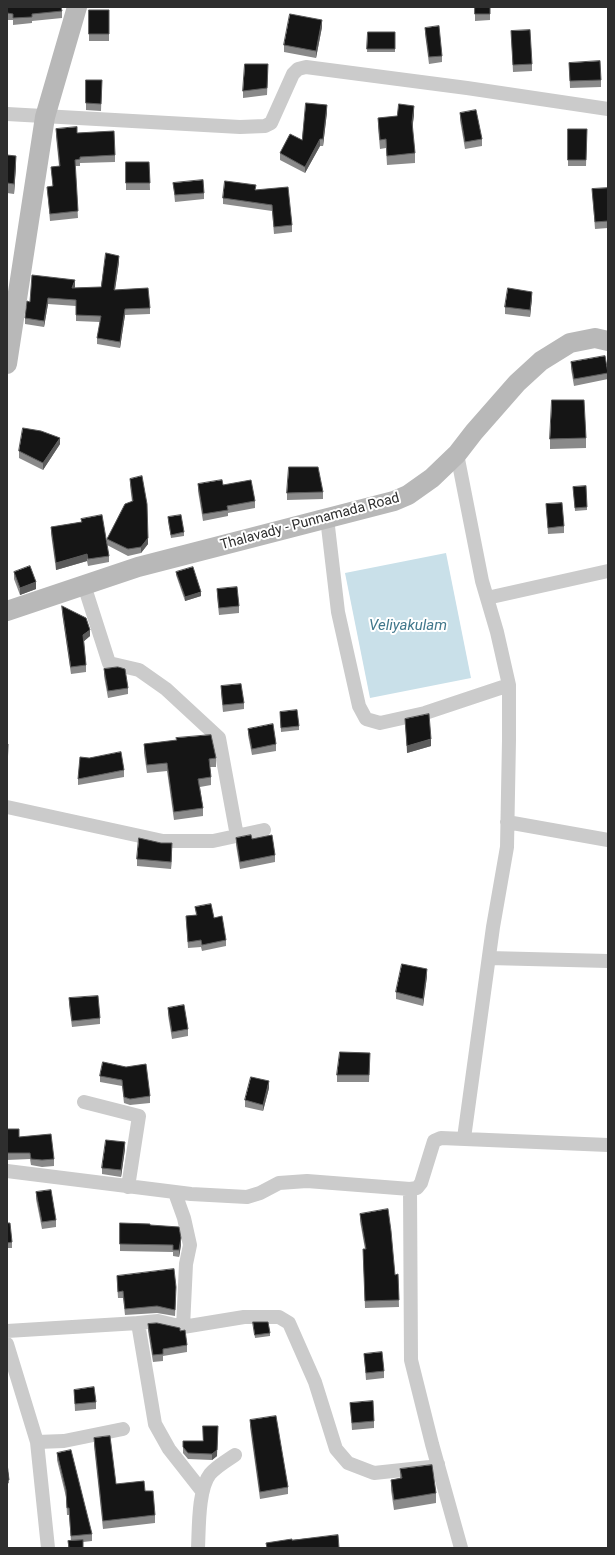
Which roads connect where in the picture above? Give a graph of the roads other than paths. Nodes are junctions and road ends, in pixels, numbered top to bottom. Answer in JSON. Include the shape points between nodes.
{"nodes":[{"id":1,"x":76,"y":7,"type":"edge"},
{"id":2,"x":608,"y":109,"type":"edge"},
{"id":3,"x":7,"y":114,"type":"edge"},
{"id":4,"x":45,"y":117,"type":"junction"},
{"id":5,"x":608,"y":341,"type":"edge"},
{"id":6,"x":7,"y":364,"type":"edge"},
{"id":7,"x":457,"y":454,"type":"junction"},
{"id":8,"x":327,"y":518,"type":"junction"},
{"id":9,"x":608,"y":571,"type":"edge"},
{"id":10,"x":84,"y":585,"type":"junction"},
{"id":11,"x":487,"y":598,"type":"junction"},
{"id":12,"x":7,"y":611,"type":"edge"},
{"id":13,"x":509,"y":685,"type":"junction"},
{"id":14,"x":7,"y":807,"type":"edge"},
{"id":15,"x":507,"y":822,"type":"junction"},
{"id":16,"x":264,"y":830,"type":"dead end"},
{"id":17,"x":237,"y":836,"type":"junction"},
{"id":18,"x":608,"y":840,"type":"edge"},
{"id":19,"x":489,"y":958,"type":"junction"},
{"id":20,"x":608,"y":961,"type":"edge"},
{"id":21,"x":84,"y":1102,"type":"dead end"},
{"id":22,"x":464,"y":1138,"type":"junction"},
{"id":23,"x":608,"y":1145,"type":"edge"},
{"id":24,"x":7,"y":1171,"type":"edge"},
{"id":25,"x":128,"y":1187,"type":"junction"},
{"id":26,"x":410,"y":1189,"type":"junction"},
{"id":27,"x":176,"y":1193,"type":"junction"},
{"id":28,"x":138,"y":1324,"type":"junction"},
{"id":29,"x":183,"y":1327,"type":"junction"},
{"id":30,"x":7,"y":1331,"type":"edge"},
{"id":31,"x":7,"y":1344,"type":"edge"},
{"id":32,"x":123,"y":1429,"type":"dead end"},
{"id":33,"x":37,"y":1442,"type":"junction"},
{"id":34,"x":235,"y":1456,"type":"dead end"},
{"id":35,"x":438,"y":1464,"type":"junction"},
{"id":36,"x":202,"y":1491,"type":"junction"},
{"id":37,"x":48,"y":1548,"type":"edge"},
{"id":38,"x":198,"y":1548,"type":"edge"},
{"id":39,"x":461,"y":1548,"type":"edge"}],
"edges":[{"from":1,"to":4,"type":"main road"},
{"from":2,"to":4,"type":"street","via":[[306,67],[298,69],[293,74],[271,123],[265,126],[240,127]]},
{"from":3,"to":4,"type":"street"},
{"from":4,"to":6,"type":"main road"},
{"from":5,"to":7,"type":"main road","name":"Thalavady - Punnamada Road","via":[[595,338],[570,343],[541,361],[517,383]]},
{"from":7,"to":8,"type":"main road","name":"Thalavady - Punnamada Road","via":[[432,478],[408,495]]},
{"from":7,"to":11,"type":"street"},
{"from":8,"to":10,"type":"main road","name":"Thalavady - Punnamada Road","via":[[138,567]]},
{"from":8,"to":13,"type":"street","via":[[338,612],[359,706],[366,719],[380,723],[425,713]]},
{"from":9,"to":11,"type":"street"},
{"from":10,"to":12,"type":"main road","name":"Thalavady - Punnamada Road"},
{"from":10,"to":17,"type":"street","via":[[109,663],[139,670],[166,689],[219,738]]},
{"from":11,"to":13,"type":"street"},
{"from":13,"to":15,"type":"street"},
{"from":14,"to":17,"type":"street","via":[[163,841],[213,841]]},
{"from":15,"to":18,"type":"street"},
{"from":15,"to":19,"type":"street","via":[[506,847]]},
{"from":16,"to":17,"type":"street"},
{"from":19,"to":20,"type":"street"},
{"from":19,"to":22,"type":"street"},
{"from":21,"to":25,"type":"street","via":[[139,1116]]},
{"from":22,"to":23,"type":"street"},
{"from":22,"to":26,"type":"street","via":[[441,1138],[434,1141],[421,1183],[417,1188]]},
{"from":24,"to":25,"type":"street"},
{"from":25,"to":27,"type":"street"},
{"from":26,"to":27,"type":"street","via":[[307,1181],[279,1183],[260,1194],[247,1197]]},
{"from":26,"to":35,"type":"street","via":[[411,1360]]},
{"from":27,"to":29,"type":"street","via":[[190,1245],[186,1264]]},
{"from":28,"to":29,"type":"street","via":[[158,1321]]},
{"from":28,"to":30,"type":"street"},
{"from":28,"to":36,"type":"street","via":[[155,1424],[169,1449]]},
{"from":29,"to":35,"type":"street","via":[[244,1317],[278,1317],[289,1323],[315,1382],[336,1449],[348,1463],[374,1473]]},
{"from":31,"to":33,"type":"street"},
{"from":32,"to":33,"type":"street","via":[[64,1441]]},
{"from":33,"to":37,"type":"street"},
{"from":34,"to":36,"type":"street","via":[[209,1475]]},
{"from":35,"to":39,"type":"street"},
{"from":36,"to":38,"type":"street"}]}
